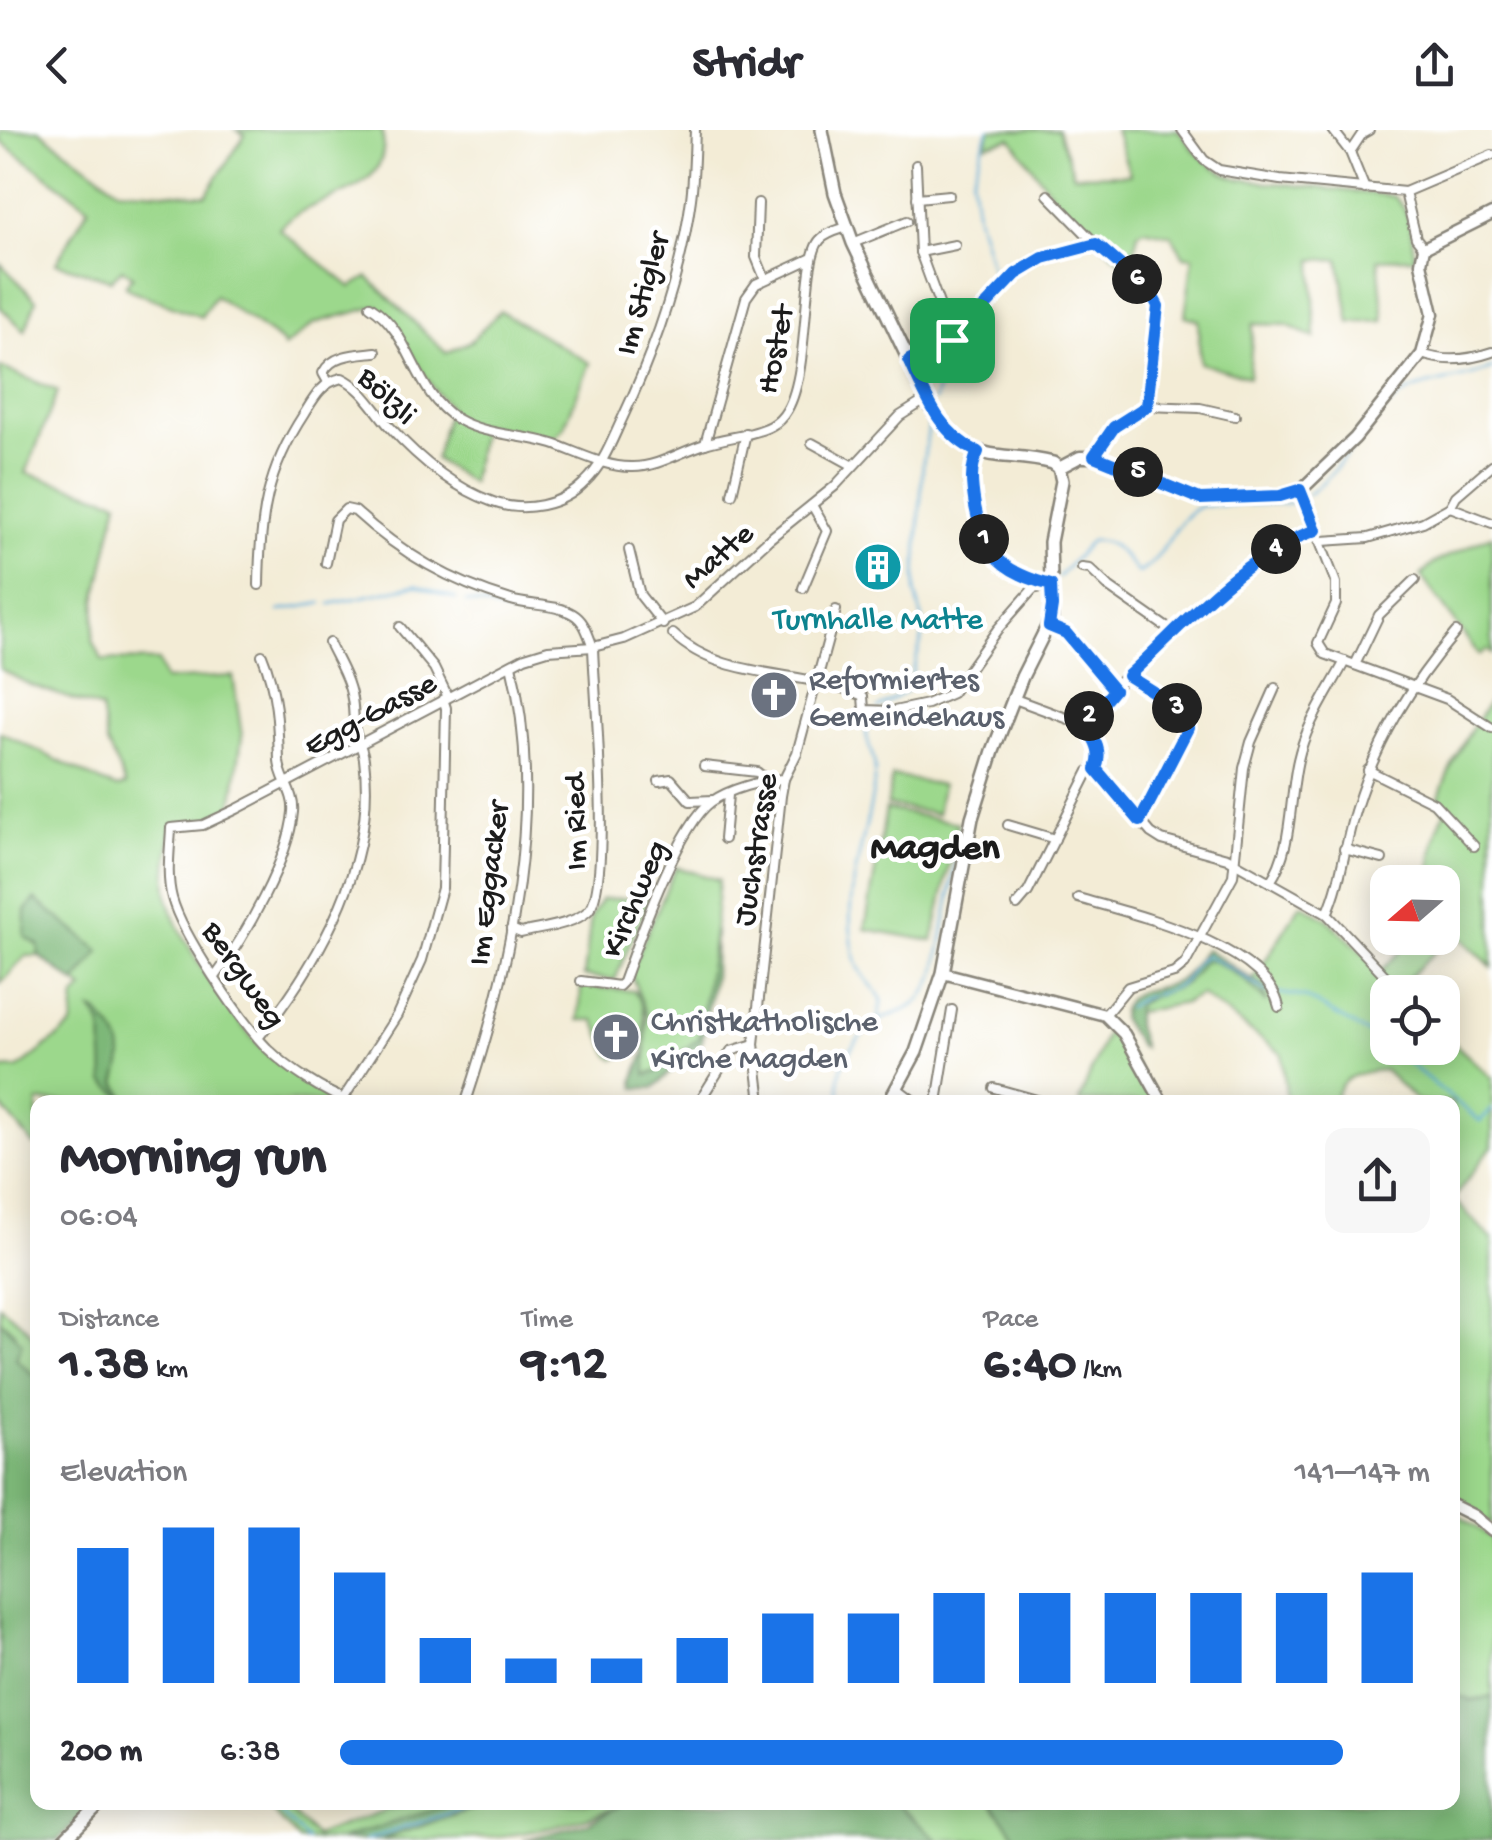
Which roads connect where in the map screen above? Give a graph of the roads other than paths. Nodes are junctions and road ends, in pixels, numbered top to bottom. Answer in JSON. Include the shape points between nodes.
{"nodes":[{"id":1,"x":694,"y":130,"type":"edge"},
{"id":2,"x":822,"y":130,"type":"edge"},
{"id":3,"x":1182,"y":130,"type":"edge"},
{"id":4,"x":1334,"y":130,"type":"edge"},
{"id":5,"x":1369,"y":130,"type":"edge"},
{"id":6,"x":1350,"y":152,"type":"junction"},
{"id":7,"x":1492,"y":155,"type":"edge"},
{"id":8,"x":916,"y":165,"type":"dead end"},
{"id":9,"x":1365,"y":189,"type":"junction"},
{"id":10,"x":1405,"y":192,"type":"junction"},
{"id":11,"x":949,"y":196,"type":"dead end"},
{"id":12,"x":1048,"y":196,"type":"dead end"},
{"id":13,"x":917,"y":198,"type":"junction"},
{"id":14,"x":758,"y":202,"type":"dead end"},
{"id":15,"x":1492,"y":214,"type":"edge"},
{"id":16,"x":906,"y":222,"type":"dead end"},
{"id":17,"x":847,"y":227,"type":"junction"},
{"id":18,"x":854,"y":243,"type":"junction"},
{"id":19,"x":955,"y":244,"type":"dead end"},
{"id":20,"x":1096,"y":244,"type":"junction"},
{"id":21,"x":1424,"y":248,"type":"junction"},
{"id":22,"x":920,"y":252,"type":"junction"},
{"id":23,"x":810,"y":259,"type":"junction"},
{"id":24,"x":765,"y":279,"type":"junction"},
{"id":25,"x":370,"y":306,"type":"dead end"},
{"id":26,"x":954,"y":338,"type":"junction"},
{"id":27,"x":376,"y":352,"type":"dead end"},
{"id":28,"x":1492,"y":352,"type":"edge"},
{"id":29,"x":1422,"y":354,"type":"junction"},
{"id":30,"x":909,"y":360,"type":"junction"},
{"id":31,"x":328,"y":382,"type":"junction"},
{"id":32,"x":927,"y":400,"type":"junction"},
{"id":33,"x":1147,"y":406,"type":"junction"},
{"id":34,"x":1235,"y":416,"type":"dead end"},
{"id":35,"x":746,"y":433,"type":"junction"},
{"id":36,"x":812,"y":442,"type":"dead end"},
{"id":37,"x":706,"y":444,"type":"junction"},
{"id":38,"x":978,"y":452,"type":"junction"},
{"id":39,"x":1094,"y":456,"type":"junction"},
{"id":40,"x":602,"y":461,"type":"junction"},
{"id":41,"x":1492,"y":464,"type":"edge"},
{"id":42,"x":852,"y":465,"type":"junction"},
{"id":43,"x":1059,"y":468,"type":"junction"},
{"id":44,"x":732,"y":494,"type":"dead end"},
{"id":45,"x":1303,"y":496,"type":"junction"},
{"id":46,"x":812,"y":505,"type":"junction"},
{"id":47,"x":1450,"y":507,"type":"junction"},
{"id":48,"x":1492,"y":523,"type":"edge"},
{"id":49,"x":1316,"y":530,"type":"junction"},
{"id":50,"x":1322,"y":540,"type":"junction"},
{"id":51,"x":629,"y":550,"type":"dead end"},
{"id":52,"x":326,"y":563,"type":"dead end"},
{"id":53,"x":1082,"y":568,"type":"dead end"},
{"id":54,"x":1416,"y":580,"type":"dead end"},
{"id":55,"x":259,"y":585,"type":"dead end"},
{"id":56,"x":1051,"y":585,"type":"junction"},
{"id":57,"x":802,"y":588,"type":"dead end"},
{"id":58,"x":836,"y":610,"type":"dead end"},
{"id":59,"x":663,"y":624,"type":"junction"},
{"id":60,"x":1049,"y":626,"type":"junction"},
{"id":61,"x":400,"y":627,"type":"dead end"},
{"id":62,"x":1173,"y":632,"type":"junction"},
{"id":63,"x":1456,"y":632,"type":"dead end"},
{"id":64,"x":674,"y":634,"type":"dead end"},
{"id":65,"x":328,"y":643,"type":"dead end"},
{"id":66,"x":592,"y":647,"type":"junction"},
{"id":67,"x":262,"y":656,"type":"dead end"},
{"id":68,"x":1350,"y":663,"type":"junction"},
{"id":69,"x":510,"y":665,"type":"junction"},
{"id":70,"x":1128,"y":676,"type":"junction"},
{"id":71,"x":815,"y":680,"type":"junction"},
{"id":72,"x":1412,"y":684,"type":"junction"},
{"id":73,"x":1275,"y":688,"type":"dead end"},
{"id":74,"x":1114,"y":690,"type":"junction"},
{"id":75,"x":952,"y":693,"type":"junction"},
{"id":76,"x":446,"y":698,"type":"junction"},
{"id":77,"x":1012,"y":698,"type":"junction"},
{"id":78,"x":955,"y":706,"type":"dead end"},
{"id":79,"x":1085,"y":725,"type":"junction"},
{"id":80,"x":1492,"y":728,"type":"edge"},
{"id":81,"x":360,"y":745,"type":"junction"},
{"id":82,"x":704,"y":766,"type":"dead end"},
{"id":83,"x":1096,"y":769,"type":"junction"},
{"id":84,"x":1368,"y":770,"type":"junction"},
{"id":85,"x":784,"y":779,"type":"junction"},
{"id":86,"x":767,"y":780,"type":"junction"},
{"id":87,"x":660,"y":781,"type":"dead end"},
{"id":88,"x":286,"y":784,"type":"junction"},
{"id":89,"x":728,"y":794,"type":"junction"},
{"id":90,"x":713,"y":800,"type":"junction"},
{"id":91,"x":1140,"y":821,"type":"junction"},
{"id":92,"x":1008,"y":825,"type":"dead end"},
{"id":93,"x":170,"y":828,"type":"joint"},
{"id":94,"x":724,"y":839,"type":"dead end"},
{"id":95,"x":1055,"y":839,"type":"junction"},
{"id":96,"x":1474,"y":846,"type":"dead end"},
{"id":97,"x":1344,"y":849,"type":"junction"},
{"id":98,"x":1382,"y":859,"type":"dead end"},
{"id":99,"x":1235,"y":864,"type":"junction"},
{"id":100,"x":1270,"y":882,"type":"junction"},
{"id":101,"x":1078,"y":898,"type":"dead end"},
{"id":102,"x":1016,"y":906,"type":"dead end"},
{"id":103,"x":1326,"y":914,"type":"junction"},
{"id":104,"x":510,"y":928,"type":"junction"},
{"id":105,"x":1200,"y":936,"type":"junction"},
{"id":106,"x":944,"y":973,"type":"junction"},
{"id":107,"x":1384,"y":975,"type":"edge"},
{"id":108,"x":215,"y":977,"type":"junction"},
{"id":109,"x":581,"y":981,"type":"dead end"},
{"id":110,"x":1278,"y":1007,"type":"dead end"},
{"id":111,"x":952,"y":1010,"type":"dead end"},
{"id":112,"x":1105,"y":1015,"type":"junction"},
{"id":113,"x":258,"y":1038,"type":"junction"},
{"id":114,"x":754,"y":1044,"type":"junction"},
{"id":115,"x":994,"y":1088,"type":"dead end"},
{"id":116,"x":898,"y":1089,"type":"junction"},
{"id":117,"x":337,"y":1095,"type":"edge"},
{"id":118,"x":350,"y":1095,"type":"edge"},
{"id":119,"x":468,"y":1095,"type":"edge"},
{"id":120,"x":703,"y":1095,"type":"edge"},
{"id":121,"x":760,"y":1095,"type":"edge"},
{"id":122,"x":894,"y":1095,"type":"edge"},
{"id":123,"x":906,"y":1095,"type":"edge"},
{"id":124,"x":937,"y":1095,"type":"edge"},
{"id":125,"x":1019,"y":1095,"type":"edge"},
{"id":126,"x":1158,"y":1095,"type":"edge"},
{"id":127,"x":1460,"y":1509,"type":"edge"},
{"id":128,"x":1492,"y":1531,"type":"edge"},
{"id":129,"x":94,"y":1810,"type":"edge"},
{"id":130,"x":64,"y":1840,"type":"edge"}],
"edges":[{"from":1,"to":40,"type":"street","name":"Im Stigler","via":[[691,199],[673,285],[645,370]]},
{"from":2,"to":17,"type":"main road"},
{"from":3,"to":9,"type":"street","via":[[1219,170]]},
{"from":4,"to":6,"type":"street"},
{"from":5,"to":6,"type":"street"},
{"from":6,"to":9,"type":"street"},
{"from":7,"to":10,"type":"street"},
{"from":8,"to":13,"type":"street"},
{"from":9,"to":10,"type":"street"},
{"from":10,"to":21,"type":"street"},
{"from":11,"to":13,"type":"street"},
{"from":12,"to":20,"type":"street"},
{"from":13,"to":22,"type":"street"},
{"from":14,"to":24,"type":"street","via":[[756,257]]},
{"from":15,"to":21,"type":"street"},
{"from":16,"to":18,"type":"street"},
{"from":17,"to":18,"type":"main road"},
{"from":17,"to":23,"type":"street","via":[[818,241]]},
{"from":18,"to":30,"type":"main road"},
{"from":19,"to":22,"type":"street"},
{"from":20,"to":26,"type":"street","via":[[1043,258],[1016,274]]},
{"from":20,"to":33,"type":"street","via":[[1158,306]]},
{"from":21,"to":29,"type":"street","via":[[1433,314]]},
{"from":22,"to":26,"type":"street"},
{"from":23,"to":24,"type":"street"},
{"from":23,"to":35,"type":"street","name":"Hostet","via":[[796,394],[776,423]]},
{"from":24,"to":37,"type":"street","via":[[743,306]]},
{"from":25,"to":40,"type":"street","name":"Hostet","via":[[398,333],[448,414]]},
{"from":26,"to":30,"type":"street"},
{"from":27,"to":31,"type":"street","via":[[328,364]]},
{"from":28,"to":29,"type":"street","via":[[1439,360]]},
{"from":29,"to":45,"type":"street"},
{"from":30,"to":32,"type":"main road"},
{"from":31,"to":40,"type":"street","name":"Bölzli","via":[[349,382],[407,446],[496,503],[546,504],[583,485]]},
{"from":31,"to":55,"type":"street","name":"Bölzli","via":[[272,473],[260,530]]},
{"from":32,"to":38,"type":"main road","via":[[950,433]]},
{"from":32,"to":42,"type":"street","name":"Matte","via":[[900,416]]},
{"from":33,"to":34,"type":"street"},
{"from":33,"to":39,"type":"street","via":[[1114,427]]},
{"from":35,"to":37,"type":"street","name":"Hostet"},
{"from":35,"to":44,"type":"street"},
{"from":36,"to":42,"type":"street"},
{"from":37,"to":40,"type":"street","name":"Hostet","via":[[647,466]]},
{"from":38,"to":43,"type":"main road"},
{"from":38,"to":56,"type":"street","via":[[972,478],[987,549],[1003,566]]},
{"from":39,"to":43,"type":"street"},
{"from":39,"to":45,"type":"street","via":[[1200,499]]},
{"from":41,"to":47,"type":"street"},
{"from":42,"to":46,"type":"street","name":"Matte"},
{"from":43,"to":56,"type":"main road"},
{"from":45,"to":49,"type":"street"},
{"from":46,"to":57,"type":"street","via":[[827,531]]},
{"from":46,"to":59,"type":"street","name":"Matte","via":[[695,607]]},
{"from":47,"to":48,"type":"street"},
{"from":47,"to":50,"type":"street","via":[[1395,532]]},
{"from":49,"to":50,"type":"street"},
{"from":49,"to":62,"type":"street","via":[[1232,576]]},
{"from":50,"to":68,"type":"street","via":[[1336,604],[1318,643],[1325,654]]},
{"from":51,"to":59,"type":"street","via":[[640,595]]},
{"from":52,"to":66,"type":"street","via":[[336,520],[346,509],[356,511],[402,550],[468,586],[572,614]]},
{"from":53,"to":62,"type":"street"},
{"from":54,"to":68,"type":"street","via":[[1380,614]]},
{"from":56,"to":60,"type":"main road"},
{"from":56,"to":75,"type":"street","via":[[1033,589]]},
{"from":58,"to":71,"type":"street","name":"Juchstrasse"},
{"from":59,"to":66,"type":"street","name":"Matte"},
{"from":60,"to":74,"type":"street","via":[[1066,633]]},
{"from":60,"to":77,"type":"main road"},
{"from":61,"to":76,"type":"street","via":[[434,668]]},
{"from":62,"to":70,"type":"street"},
{"from":63,"to":72,"type":"street"},
{"from":64,"to":71,"type":"street","via":[[712,658]]},
{"from":65,"to":81,"type":"street","via":[[352,696]]},
{"from":66,"to":69,"type":"street","name":"Egg-Gasse","via":[[548,650]]},
{"from":66,"to":104,"type":"street","name":"Im Ried","via":[[602,856],[597,896],[588,911],[571,919],[521,933]]},
{"from":67,"to":88,"type":"street","via":[[279,718]]},
{"from":68,"to":72,"type":"street"},
{"from":68,"to":100,"type":"street","via":[[1307,731]]},
{"from":69,"to":76,"type":"street","name":"Egg-Gasse"},
{"from":69,"to":104,"type":"street","name":"Im Eggacker","via":[[524,794]]},
{"from":70,"to":74,"type":"street"},
{"from":70,"to":91,"type":"street","via":[[1182,710],[1188,728]]},
{"from":71,"to":75,"type":"street","via":[[863,696],[864,710],[878,712]]},
{"from":71,"to":85,"type":"street","name":"Juchstrasse"},
{"from":72,"to":80,"type":"street"},
{"from":72,"to":84,"type":"street"},
{"from":73,"to":99,"type":"street","via":[[1244,768]]},
{"from":74,"to":79,"type":"street"},
{"from":75,"to":78,"type":"street"},
{"from":76,"to":81,"type":"street","name":"Egg-Gasse"},
{"from":76,"to":118,"type":"street","via":[[442,888],[422,960]]},
{"from":77,"to":79,"type":"street"},
{"from":77,"to":106,"type":"main road","via":[[972,818]]},
{"from":79,"to":83,"type":"street","via":[[1098,744]]},
{"from":81,"to":88,"type":"street","name":"Egg-Gasse"},
{"from":81,"to":113,"type":"street","via":[[366,801],[361,846],[316,955]]},
{"from":82,"to":86,"type":"street","via":[[757,772]]},
{"from":83,"to":91,"type":"street"},
{"from":83,"to":95,"type":"street","via":[[1088,771]]},
{"from":84,"to":96,"type":"street","via":[[1434,803]]},
{"from":84,"to":97,"type":"street"},
{"from":85,"to":86,"type":"street"},
{"from":85,"to":114,"type":"street","name":"Juchstrasse"},
{"from":86,"to":89,"type":"street"},
{"from":87,"to":90,"type":"street","via":[[671,779],[690,801]]},
{"from":88,"to":93,"type":"street","name":"Egg-Gasse","via":[[203,825]]},
{"from":88,"to":108,"type":"street","via":[[294,808],[290,832],[244,936]]},
{"from":89,"to":90,"type":"street"},
{"from":89,"to":94,"type":"street"},
{"from":90,"to":109,"type":"street","name":"Kirchweg","via":[[690,827],[623,982]]},
{"from":91,"to":99,"type":"street","via":[[1162,840]]},
{"from":92,"to":95,"type":"street"},
{"from":93,"to":108,"type":"street","name":"Bergweg","via":[[173,902]]},
{"from":95,"to":102,"type":"street"},
{"from":97,"to":98,"type":"street"},
{"from":97,"to":103,"type":"street"},
{"from":99,"to":100,"type":"street"},
{"from":99,"to":105,"type":"street"},
{"from":100,"to":103,"type":"street"},
{"from":101,"to":105,"type":"street"},
{"from":103,"to":107,"type":"street"},
{"from":104,"to":119,"type":"street","name":"Im Eggacker"},
{"from":105,"to":110,"type":"street","via":[[1239,959],[1274,991]]},
{"from":105,"to":112,"type":"street","via":[[1174,973],[1128,987]]},
{"from":106,"to":112,"type":"street"},
{"from":106,"to":116,"type":"main road"},
{"from":108,"to":113,"type":"street","name":"Bergweg"},
{"from":111,"to":124,"type":"street"},
{"from":112,"to":126,"type":"street"},
{"from":113,"to":117,"type":"street","name":"Bergweg"},
{"from":114,"to":120,"type":"street","via":[[731,1051]]},
{"from":114,"to":121,"type":"street","name":"Juchstrasse"},
{"from":115,"to":125,"type":"street"},
{"from":116,"to":122,"type":"main road"},
{"from":116,"to":123,"type":"street"},
{"from":127,"to":128,"type":"street"},
{"from":129,"to":130,"type":"main road"}]}
